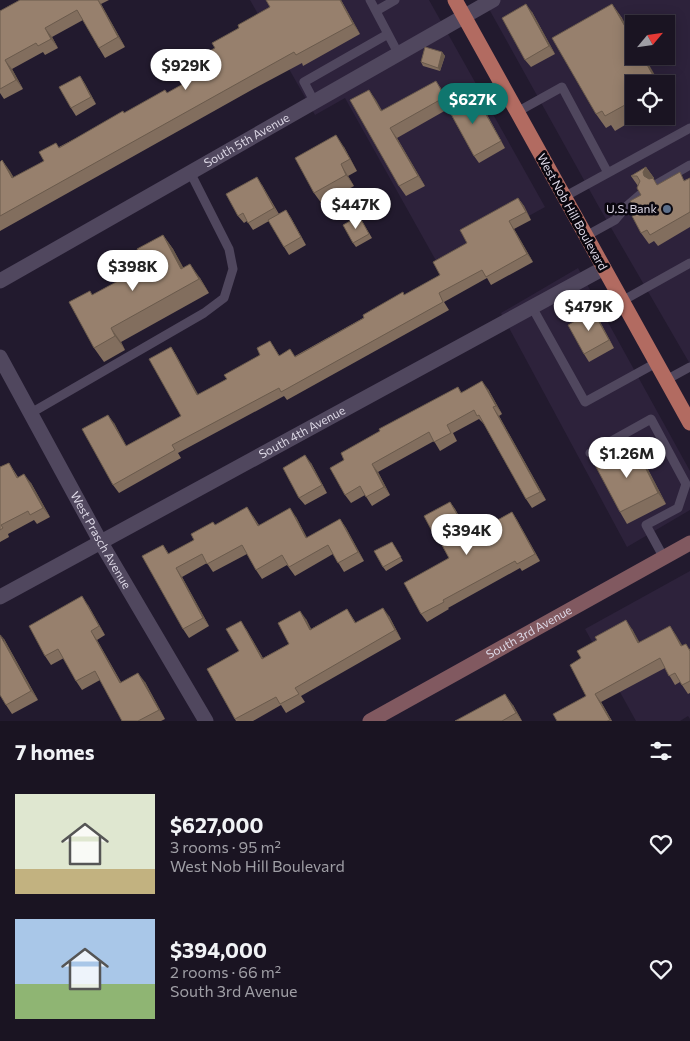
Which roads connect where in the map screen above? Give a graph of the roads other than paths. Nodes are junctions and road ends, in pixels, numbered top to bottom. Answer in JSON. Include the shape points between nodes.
{"nodes":[{"id":1,"x":370,"y":0,"type":"edge"},
{"id":2,"x":395,"y":0,"type":"edge"},
{"id":3,"x":455,"y":0,"type":"edge"},
{"id":4,"x":493,"y":0,"type":"edge"},
{"id":5,"x":376,"y":11,"type":"junction"},
{"id":6,"x":464,"y":16,"type":"junction"},
{"id":7,"x":388,"y":34,"type":"junction"},
{"id":8,"x":398,"y":53,"type":"junction"},
{"id":9,"x":314,"y":101,"type":"junction"},
{"id":10,"x":517,"y":112,"type":"junction"},
{"id":11,"x":690,"y":128,"type":"edge"},
{"id":12,"x":690,"y":166,"type":"edge"},
{"id":13,"x":190,"y":172,"type":"junction"},
{"id":14,"x":608,"y":173,"type":"junction"},
{"id":15,"x":657,"y":184,"type":"edge"},
{"id":16,"x":642,"y":193,"type":"edge"},
{"id":17,"x":564,"y":197,"type":"junction"},
{"id":18,"x":586,"y":236,"type":"junction"},
{"id":19,"x":690,"y":263,"type":"edge"},
{"id":20,"x":604,"y":268,"type":"junction"},
{"id":21,"x":0,"y":281,"type":"edge"},
{"id":22,"x":622,"y":301,"type":"junction"},
{"id":23,"x":532,"y":307,"type":"junction"},
{"id":24,"x":0,"y":357,"type":"edge"},
{"id":25,"x":656,"y":363,"type":"junction"},
{"id":26,"x":690,"y":367,"type":"edge"},
{"id":27,"x":666,"y":380,"type":"junction"},
{"id":28,"x":31,"y":413,"type":"junction"},
{"id":29,"x":690,"y":423,"type":"edge"},
{"id":30,"x":590,"y":453,"type":"dead end"},
{"id":31,"x":100,"y":541,"type":"junction"},
{"id":32,"x":689,"y":546,"type":"edge"},
{"id":33,"x":664,"y":558,"type":"junction"},
{"id":34,"x":0,"y":597,"type":"edge"},
{"id":35,"x":206,"y":721,"type":"edge"},
{"id":36,"x":370,"y":721,"type":"edge"}],
"edges":[{"from":1,"to":5,"type":"lane"},
{"from":2,"to":5,"type":"lane"},
{"from":3,"to":6,"type":"main road","name":"West Nob Hill Boulevard"},
{"from":4,"to":6,"type":"street","name":"South 5th Avenue"},
{"from":5,"to":7,"type":"lane"},
{"from":6,"to":8,"type":"street","name":"South 5th Avenue"},
{"from":6,"to":10,"type":"main road","name":"West Nob Hill Boulevard"},
{"from":7,"to":8,"type":"lane"},
{"from":7,"to":9,"type":"lane","via":[[304,82]]},
{"from":8,"to":9,"type":"street","name":"South 5th Avenue"},
{"from":9,"to":13,"type":"street","name":"South 5th Avenue"},
{"from":10,"to":14,"type":"lane","via":[[562,87]]},
{"from":10,"to":17,"type":"main road","name":"West Nob Hill Boulevard"},
{"from":11,"to":14,"type":"lane"},
{"from":12,"to":15,"type":"lane"},
{"from":13,"to":21,"type":"street","name":"South 5th Avenue"},
{"from":13,"to":28,"type":"lane","via":[[229,249],[233,269],[224,298],[204,313]]},
{"from":14,"to":17,"type":"lane"},
{"from":16,"to":18,"type":"lane","via":[[615,220]]},
{"from":17,"to":18,"type":"main road","name":"West Nob Hill Boulevard"},
{"from":18,"to":20,"type":"main road","name":"West Nob Hill Boulevard"},
{"from":19,"to":22,"type":"lane"},
{"from":20,"to":22,"type":"main road","name":"West Nob Hill Boulevard"},
{"from":20,"to":23,"type":"street","name":"South 4th Avenue"},
{"from":22,"to":25,"type":"main road","name":"West Nob Hill Boulevard"},
{"from":23,"to":25,"type":"lane","via":[[585,402]]},
{"from":23,"to":31,"type":"street","name":"South 4th Avenue"},
{"from":24,"to":28,"type":"street","name":"West Prasch Avenue"},
{"from":25,"to":27,"type":"main road","name":"West Nob Hill Boulevard"},
{"from":26,"to":27,"type":"lane"},
{"from":27,"to":29,"type":"main road","name":"West Nob Hill Boulevard"},
{"from":28,"to":31,"type":"street","name":"West Prasch Avenue"},
{"from":30,"to":33,"type":"lane","via":[[651,419],[686,484],[678,508],[646,525]]},
{"from":31,"to":34,"type":"street","name":"South 4th Avenue"},
{"from":31,"to":35,"type":"street","name":"West Prasch Avenue"},
{"from":32,"to":33,"type":"street","name":"South 3rd Avenue"},
{"from":33,"to":36,"type":"street","name":"South 3rd Avenue"}]}
